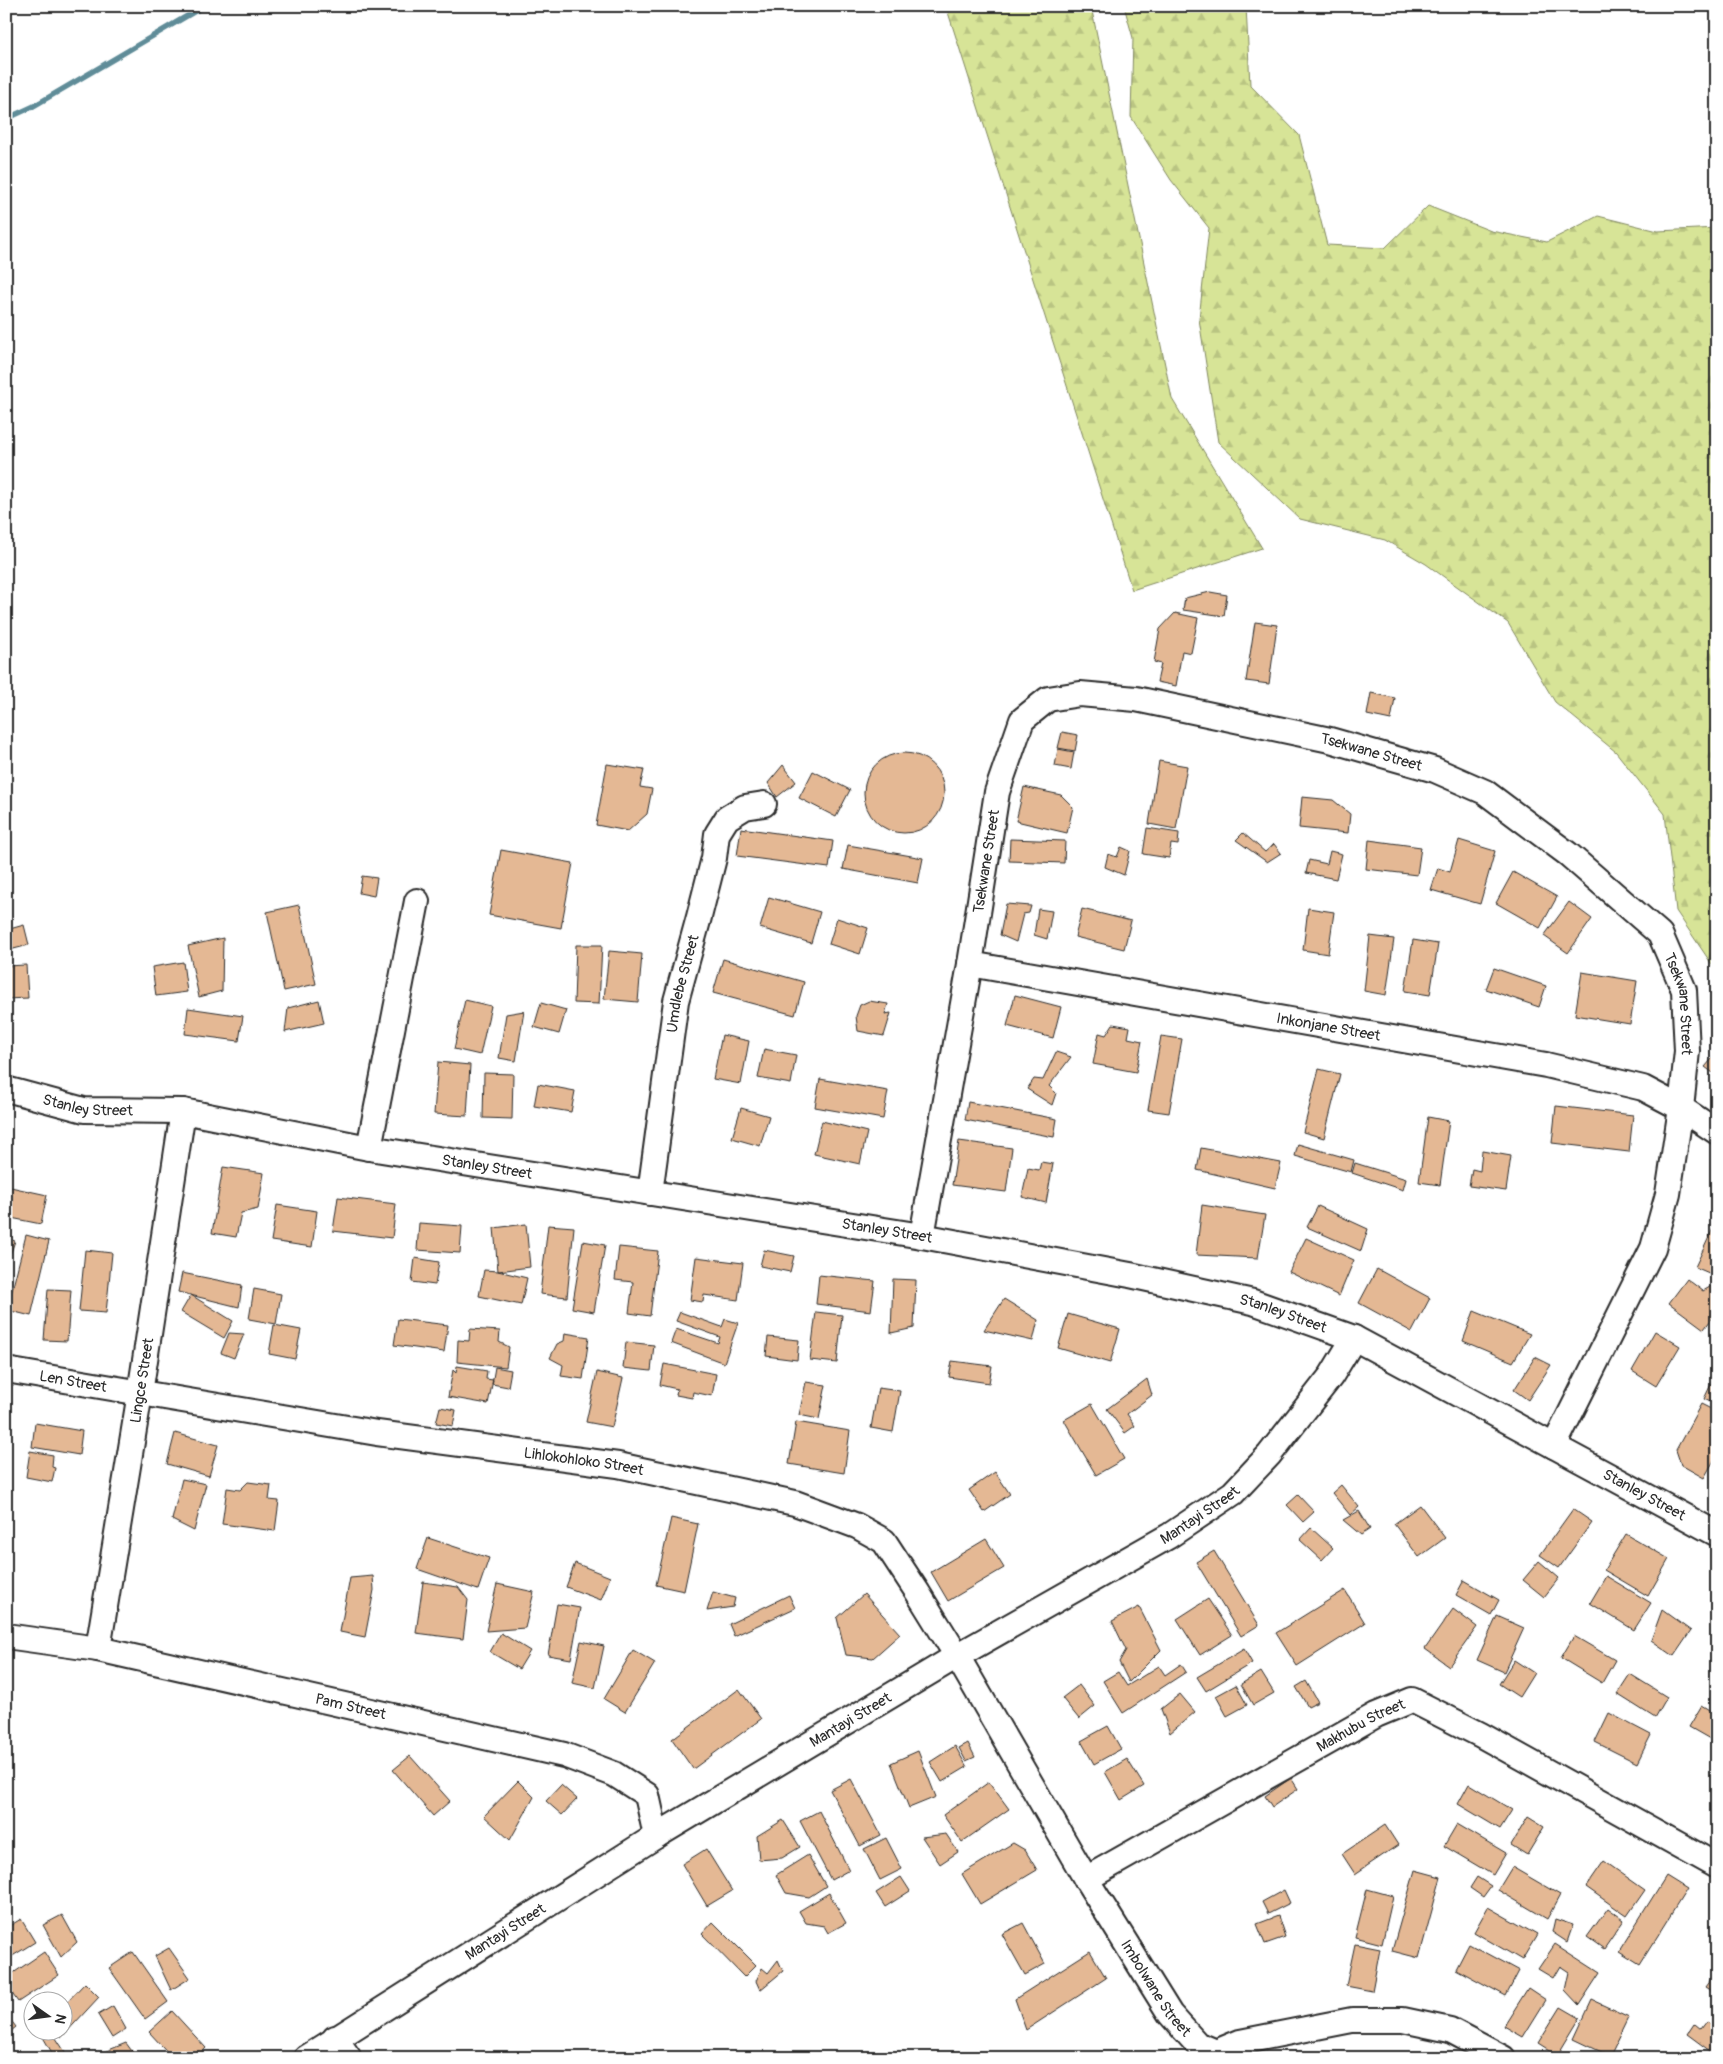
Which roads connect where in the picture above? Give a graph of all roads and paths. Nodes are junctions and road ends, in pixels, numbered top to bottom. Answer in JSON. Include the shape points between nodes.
{"nodes":[{"id":1,"x":764,"y":804,"type":"dead end"},
{"id":2,"x":418,"y":901,"type":"dead end"},
{"id":3,"x":970,"y":964,"type":"junction"},
{"id":4,"x":6,"y":1089,"type":"edge"},
{"id":5,"x":1681,"y":1108,"type":"junction"},
{"id":6,"x":183,"y":1111,"type":"junction"},
{"id":7,"x":1717,"y":1132,"type":"edge"},
{"id":8,"x":369,"y":1148,"type":"junction"},
{"id":9,"x":650,"y":1194,"type":"junction"},
{"id":10,"x":922,"y":1236,"type":"junction"},
{"id":11,"x":1354,"y":1338,"type":"junction"},
{"id":12,"x":6,"y":1370,"type":"edge"},
{"id":13,"x":140,"y":1393,"type":"junction"},
{"id":14,"x":1554,"y":1446,"type":"junction"},
{"id":15,"x":1717,"y":1534,"type":"edge"},
{"id":16,"x":6,"y":1636,"type":"edge"},
{"id":17,"x":98,"y":1648,"type":"junction"},
{"id":18,"x":957,"y":1656,"type":"junction"},
{"id":19,"x":656,"y":1836,"type":"junction"},
{"id":20,"x":1716,"y":1863,"type":"edge"},
{"id":21,"x":1086,"y":1879,"type":"junction"},
{"id":22,"x":335,"y":2038,"type":"junction"},
{"id":23,"x":306,"y":2058,"type":"edge"},
{"id":24,"x":349,"y":2058,"type":"edge"},
{"id":25,"x":1503,"y":2058,"type":"edge"}],
"edges":[{"from":1,"to":9,"type":"street","name":"Umdlebe Street","via":[[745,807],[727,818],[717,834],[704,900],[676,1001]]},
{"from":2,"to":8,"type":"street"},
{"from":3,"to":5,"type":"street","name":"Inkonjane Street","via":[[1546,1065],[1643,1088]]},
{"from":3,"to":5,"type":"street","name":"Tsekwane Street","via":[[997,792],[1022,720],[1048,700],[1080,694],[1136,699],[1339,743],[1435,770],[1493,797],[1568,854],[1660,934],[1684,990],[1687,1051]]},
{"from":3,"to":10,"type":"street","name":"Tsekwane Street"},
{"from":4,"to":6,"type":"street","name":"Stanley Street","via":[[84,1110]]},
{"from":5,"to":7,"type":"street","name":"Inkonjane Street"},
{"from":5,"to":14,"type":"street","name":"Tsekwane Street","via":[[1668,1194],[1653,1248]]},
{"from":6,"to":8,"type":"street","name":"Stanley Street"},
{"from":6,"to":13,"type":"street","name":"Lingce Street"},
{"from":8,"to":9,"type":"street","name":"Stanley Street"},
{"from":9,"to":10,"type":"street","name":"Stanley Street"},
{"from":10,"to":11,"type":"street","name":"Stanley Street","via":[[1253,1302]]},
{"from":11,"to":14,"type":"street","name":"Stanley Street"},
{"from":11,"to":18,"type":"street","name":"Mantayi Street","via":[[1325,1384],[1269,1455],[1233,1493],[1169,1536]]},
{"from":12,"to":13,"type":"street","name":"Len Street"},
{"from":13,"to":17,"type":"street","name":"Lingce Street"},
{"from":13,"to":18,"type":"street","name":"Lihlokohloko Street","via":[[377,1433],[618,1465],[795,1503],[857,1526],[884,1541]]},
{"from":14,"to":15,"type":"street","name":"Stanley Street"},
{"from":16,"to":17,"type":"street","name":"Pam Street"},
{"from":17,"to":19,"type":"street","name":"Pam Street","via":[[564,1755],[614,1774],[647,1795]]},
{"from":18,"to":19,"type":"street","name":"Mantayi Street"},
{"from":18,"to":21,"type":"street","name":"Imbolwane Street"},
{"from":19,"to":22,"type":"street","name":"Mantayi Street"},
{"from":20,"to":21,"type":"street","name":"Makhubu Street","via":[[1412,1700],[1376,1715]]},
{"from":21,"to":25,"type":"street","name":"Imbolwane Street","via":[[1170,2014],[1197,2044],[1216,2052],[1240,2042],[1352,2020],[1403,2020],[1450,2030]]},
{"from":22,"to":23,"type":"street","name":"Mantayi Street"},
{"from":22,"to":24,"type":"street"}]}
